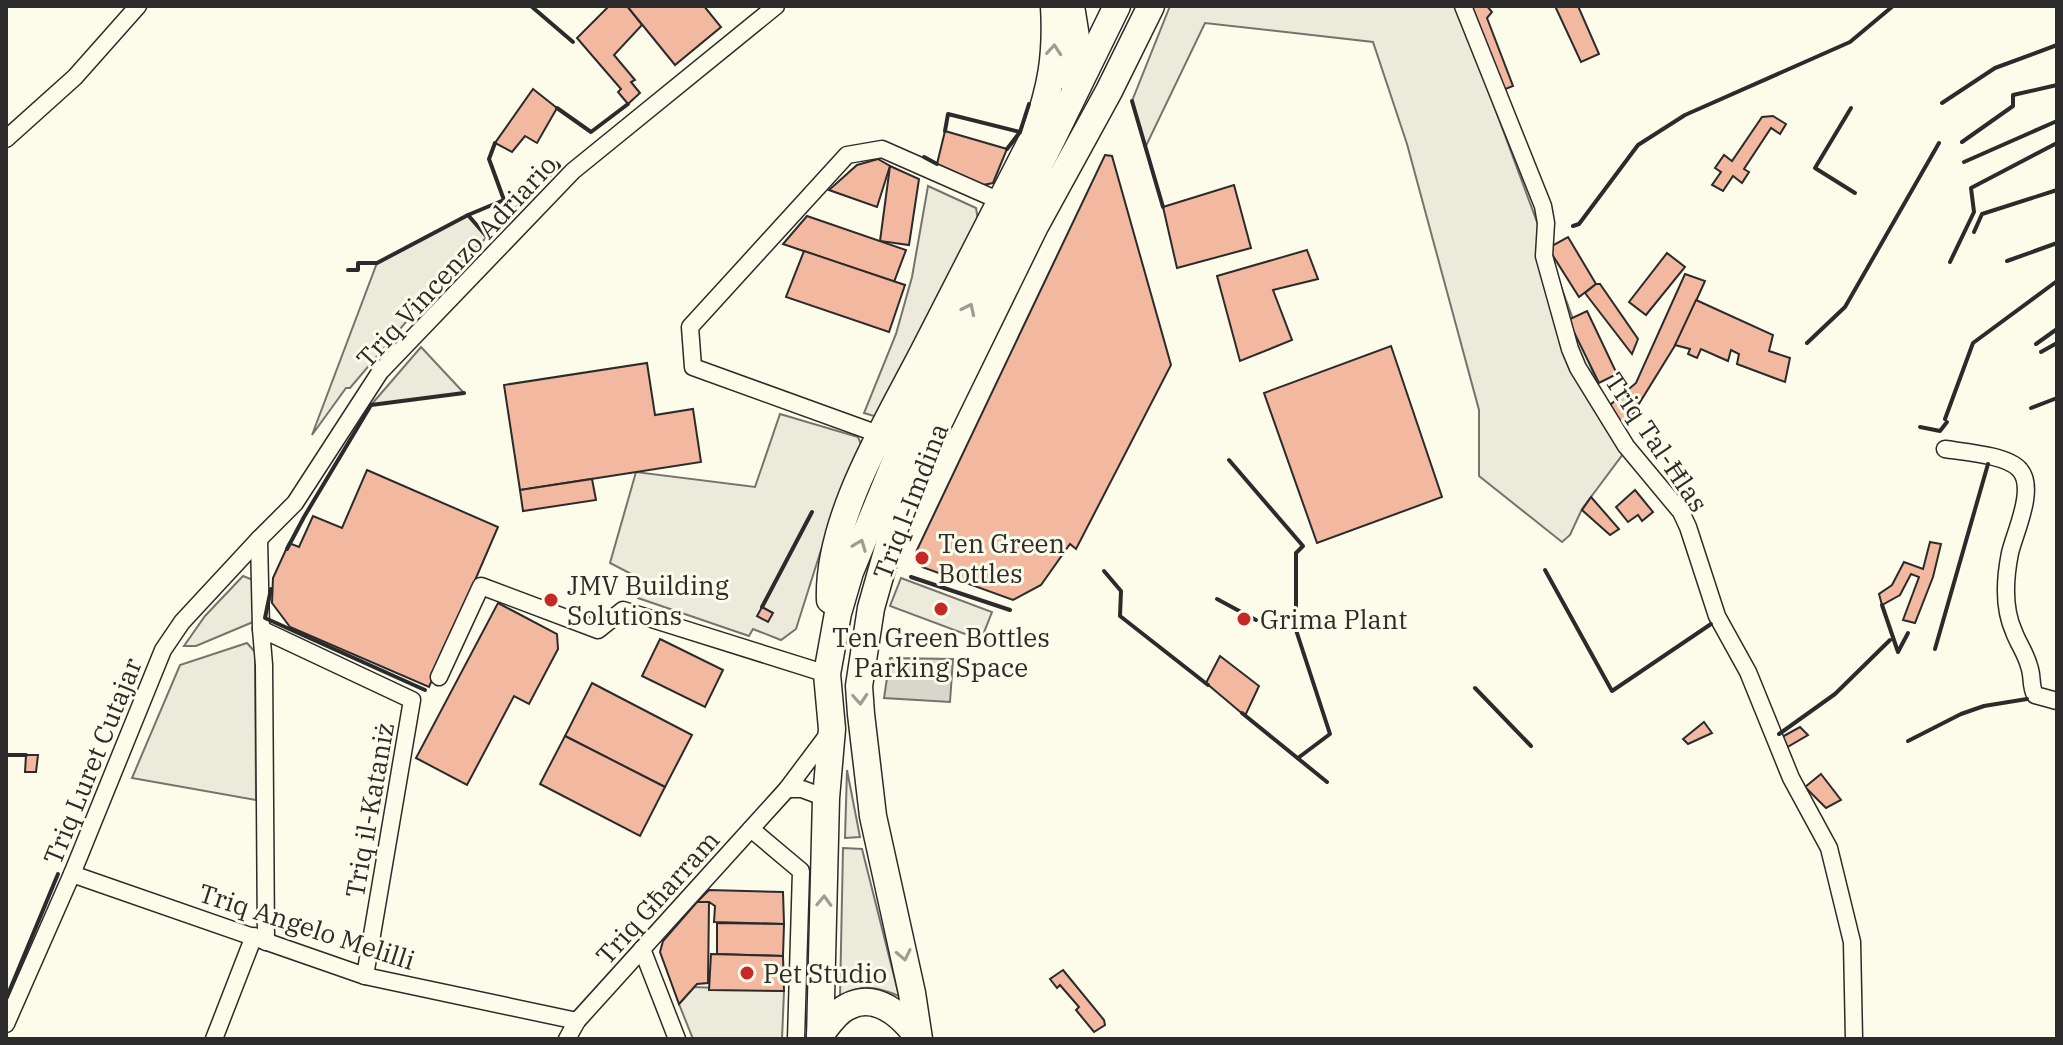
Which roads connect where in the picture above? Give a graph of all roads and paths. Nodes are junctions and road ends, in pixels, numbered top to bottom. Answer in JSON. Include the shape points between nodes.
{"nodes":[{"id":1,"x":138,"y":6,"type":"edge"},
{"id":2,"x":776,"y":6,"type":"edge"},
{"id":3,"x":1054,"y":6,"type":"edge"},
{"id":4,"x":1071,"y":6,"type":"edge"},
{"id":5,"x":1117,"y":6,"type":"edge"},
{"id":6,"x":1127,"y":6,"type":"edge"},
{"id":7,"x":1151,"y":6,"type":"edge"},
{"id":8,"x":1463,"y":6,"type":"edge"},
{"id":9,"x":1064,"y":111,"type":"junction"},
{"id":10,"x":6,"y":139,"type":"edge"},
{"id":11,"x":1000,"y":201,"type":"junction"},
{"id":12,"x":1035,"y":226,"type":"junction"},
{"id":13,"x":881,"y":435,"type":"junction"},
{"id":14,"x":1945,"y":449,"type":"dead end"},
{"id":15,"x":259,"y":539,"type":"junction"},
{"id":16,"x":261,"y":629,"type":"junction"},
{"id":17,"x":832,"y":647,"type":"junction"},
{"id":18,"x":827,"y":674,"type":"junction"},
{"id":19,"x":439,"y":677,"type":"dead end"},
{"id":20,"x":2057,"y":701,"type":"edge"},
{"id":21,"x":832,"y":729,"type":"junction"},
{"id":22,"x":787,"y":789,"type":"junction"},
{"id":23,"x":826,"y":798,"type":"junction"},
{"id":24,"x":751,"y":829,"type":"junction"},
{"id":25,"x":72,"y":874,"type":"junction"},
{"id":26,"x":260,"y":939,"type":"junction"},
{"id":27,"x":642,"y":949,"type":"junction"},
{"id":28,"x":365,"y":976,"type":"junction"},
{"id":29,"x":577,"y":1021,"type":"junction"},
{"id":30,"x":6,"y":1024,"type":"edge"},
{"id":31,"x":812,"y":1038,"type":"edge"},
{"id":32,"x":918,"y":1038,"type":"edge"},
{"id":33,"x":214,"y":1039,"type":"edge"},
{"id":34,"x":567,"y":1039,"type":"edge"},
{"id":35,"x":677,"y":1039,"type":"edge"},
{"id":36,"x":1854,"y":1039,"type":"edge"}],
"edges":[{"from":1,"to":10,"type":"street","via":[[75,77]]},
{"from":2,"to":15,"type":"street","name":"Triq Vincenzo Adriario","via":[[573,171],[380,372],[295,503]]},
{"from":11,"to":3,"type":"highway","one_way":true,"via":[[1034,136],[1050,91]]},
{"from":4,"to":9,"type":"highway","via":[[1076,52]]},
{"from":5,"to":9,"type":"highway","name":"Triq l-Imdina"},
{"from":6,"to":12,"type":"highway","via":[[1117,49]]},
{"from":7,"to":12,"type":"highway","name":"Triq l-Imdina"},
{"from":8,"to":36,"type":"street","name":"Triq Tal-Ħlas","via":[[1543,206],[1544,256],[1574,358],[1626,446],[1681,512],[1717,616],[1829,848],[1852,942]]},
{"from":17,"to":9,"type":"highway","name":"Triq l-Imdina","one_way":true,"via":[[870,518]]},
{"from":11,"to":13,"type":"highway"},
{"from":11,"to":13,"type":"street","via":[[882,149],[847,155],[690,327],[693,367]]},
{"from":12,"to":32,"type":"highway","name":"Triq l-Imdina","one_way":true,"via":[[921,459],[871,608],[859,686],[873,816]]},
{"from":13,"to":17,"type":"highway","via":[[842,520],[830,585]]},
{"from":14,"to":20,"type":"street","via":[[2009,462],[2025,477],[2006,598],[2012,629],[2029,663],[2031,687],[2035,695]]},
{"from":15,"to":16,"type":"street"},
{"from":15,"to":25,"type":"street","name":"Triq Luret Cutajar","via":[[163,650]]},
{"from":16,"to":26,"type":"street"},
{"from":16,"to":28,"type":"street","name":"Triq il-Kataniż","via":[[412,700]]},
{"from":17,"to":18,"type":"highway","name":"Triq l-Imdina"},
{"from":18,"to":19,"type":"street","via":[[623,610],[598,630],[481,586]]},
{"from":18,"to":21,"type":"highway","name":"Triq l-Imdina"},
{"from":21,"to":22,"type":"street","name":"Triq Għarram"},
{"from":21,"to":23,"type":"highway","name":"Triq l-Imdina"},
{"from":22,"to":23,"type":"street"},
{"from":22,"to":24,"type":"street","name":"Triq Għarram"},
{"from":31,"to":23,"type":"highway","name":"Triq l-Imdina","one_way":true},
{"from":24,"to":27,"type":"street","name":"Triq Għarram"},
{"from":24,"to":31,"type":"street","via":[[801,871]]},
{"from":25,"to":26,"type":"street","name":"Triq Angelo Melilli"},
{"from":25,"to":30,"type":"street","name":"Triq Luret Cutajar"},
{"from":26,"to":28,"type":"street","name":"Triq Angelo Melilli"},
{"from":26,"to":33,"type":"street"},
{"from":27,"to":29,"type":"street","name":"Triq Għarram"},
{"from":27,"to":35,"type":"street"},
{"from":28,"to":29,"type":"street","name":"Triq Angelo Melilli"},
{"from":29,"to":34,"type":"street","name":"Triq Għarram"},
{"from":31,"to":32,"type":"highway","via":[[846,1007],[866,1002],[892,1010]]}]}
